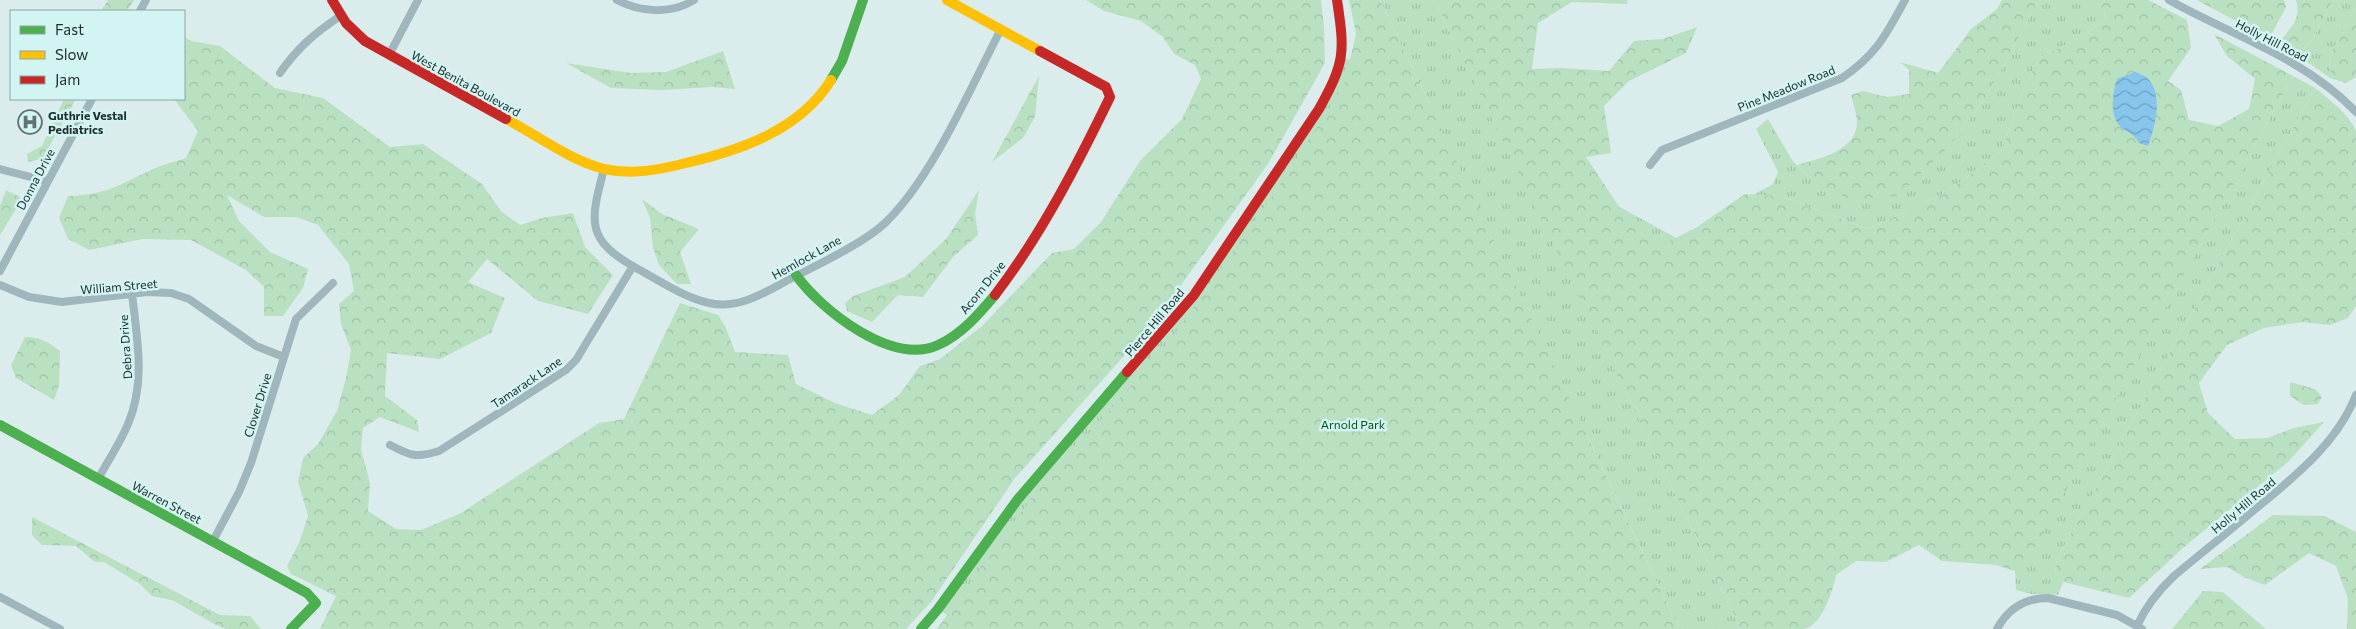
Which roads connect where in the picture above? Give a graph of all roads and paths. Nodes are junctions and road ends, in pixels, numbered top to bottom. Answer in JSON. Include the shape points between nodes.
{"nodes":[{"id":1,"x":332,"y":0,"type":"edge"},
{"id":2,"x":418,"y":0,"type":"edge"},
{"id":3,"x":617,"y":0,"type":"edge"},
{"id":4,"x":694,"y":0,"type":"edge"},
{"id":5,"x":862,"y":0,"type":"edge"},
{"id":6,"x":947,"y":0,"type":"edge"},
{"id":7,"x":1337,"y":0,"type":"edge"},
{"id":8,"x":1905,"y":0,"type":"edge"},
{"id":9,"x":2169,"y":0,"type":"edge"},
{"id":10,"x":340,"y":16,"type":"junction"},
{"id":11,"x":1001,"y":30,"type":"junction"},
{"id":12,"x":389,"y":55,"type":"junction"},
{"id":13,"x":280,"y":73,"type":"dead end"},
{"id":14,"x":91,"y":100,"type":"edge"},
{"id":15,"x":2356,"y":112,"type":"edge"},
{"id":16,"x":1650,"y":165,"type":"dead end"},
{"id":17,"x":0,"y":169,"type":"edge"},
{"id":18,"x":604,"y":169,"type":"junction"},
{"id":19,"x":46,"y":182,"type":"junction"},
{"id":20,"x":633,"y":266,"type":"junction"},
{"id":21,"x":0,"y":271,"type":"edge"},
{"id":22,"x":796,"y":275,"type":"junction"},
{"id":23,"x":333,"y":283,"type":"dead end"},
{"id":24,"x":0,"y":285,"type":"edge"},
{"id":25,"x":132,"y":294,"type":"junction"},
{"id":26,"x":284,"y":357,"type":"junction"},
{"id":27,"x":2356,"y":395,"type":"edge"},
{"id":28,"x":0,"y":426,"type":"edge"},
{"id":29,"x":390,"y":445,"type":"dead end"},
{"id":30,"x":98,"y":479,"type":"junction"},
{"id":31,"x":213,"y":541,"type":"junction"},
{"id":32,"x":0,"y":597,"type":"edge"},
{"id":33,"x":2139,"y":627,"type":"edge"},
{"id":34,"x":60,"y":629,"type":"edge"},
{"id":35,"x":291,"y":629,"type":"edge"},
{"id":36,"x":921,"y":629,"type":"edge"},
{"id":37,"x":1997,"y":629,"type":"edge"}],
"edges":[{"from":1,"to":10,"type":"street","name":"West Benita Boulevard"},
{"from":2,"to":12,"type":"street"},
{"from":3,"to":4,"type":"street","via":[[654,11],[676,8]]},
{"from":5,"to":18,"type":"street","name":"West Benita Boulevard","via":[[841,62],[829,84],[798,117],[776,132],[748,146],[654,171]]},
{"from":6,"to":11,"type":"street"},
{"from":7,"to":36,"type":"street","name":"Pierce Hill Road","via":[[1343,40],[1336,78],[1250,214],[1194,295],[1018,499]]},
{"from":8,"to":16,"type":"street","name":"Pine Meadow Road","via":[[1882,42],[1863,64],[1842,78],[1662,150]]},
{"from":9,"to":15,"type":"street","name":"Holly Hill Road","via":[[2304,69],[2341,96]]},
{"from":10,"to":12,"type":"street","name":"West Benita Boulevard","via":[[352,31]]},
{"from":10,"to":13,"type":"street","via":[[310,37]]},
{"from":11,"to":22,"type":"street","name":"Hemlock Lane","via":[[914,188],[884,223],[867,236]]},
{"from":11,"to":22,"type":"street","name":"Acorn Drive","via":[[1106,87],[1110,96],[1023,255],[989,303],[964,329],[947,341],[916,349],[884,343],[822,306]]},
{"from":12,"to":18,"type":"street","name":"West Benita Boulevard"},
{"from":14,"to":19,"type":"street","name":"Donna Drive"},
{"from":17,"to":19,"type":"street"},
{"from":18,"to":20,"type":"street","name":"Hemlock Lane","via":[[595,203],[597,233],[610,252]]},
{"from":19,"to":21,"type":"street","name":"Donna Drive"},
{"from":20,"to":22,"type":"street","name":"Hemlock Lane","via":[[680,292],[709,303],[725,304],[757,296]]},
{"from":20,"to":29,"type":"street","name":"Tamarack Lane","via":[[576,360],[566,370],[439,451],[411,456]]},
{"from":23,"to":26,"type":"street","name":"Clover Drive","via":[[296,319]]},
{"from":24,"to":25,"type":"street","name":"William Street","via":[[29,297],[62,302]]},
{"from":25,"to":26,"type":"street","name":"William Street","via":[[170,293],[189,299],[243,339]]},
{"from":25,"to":30,"type":"street","name":"Debra Drive","via":[[140,372],[136,399],[128,425]]},
{"from":26,"to":31,"type":"street","name":"Clover Drive","via":[[251,463]]},
{"from":27,"to":33,"type":"street","name":"Holly Hill Road","via":[[2339,429],[2318,454],[2174,576],[2144,610]]},
{"from":28,"to":30,"type":"street","name":"Warren Street"},
{"from":30,"to":31,"type":"street","name":"Warren Street"},
{"from":31,"to":35,"type":"street","name":"Warren Street","via":[[315,600],[314,606]]},
{"from":32,"to":34,"type":"street"},
{"from":33,"to":37,"type":"street","via":[[2117,615],[2037,598],[2018,605],[2005,616]]}]}
